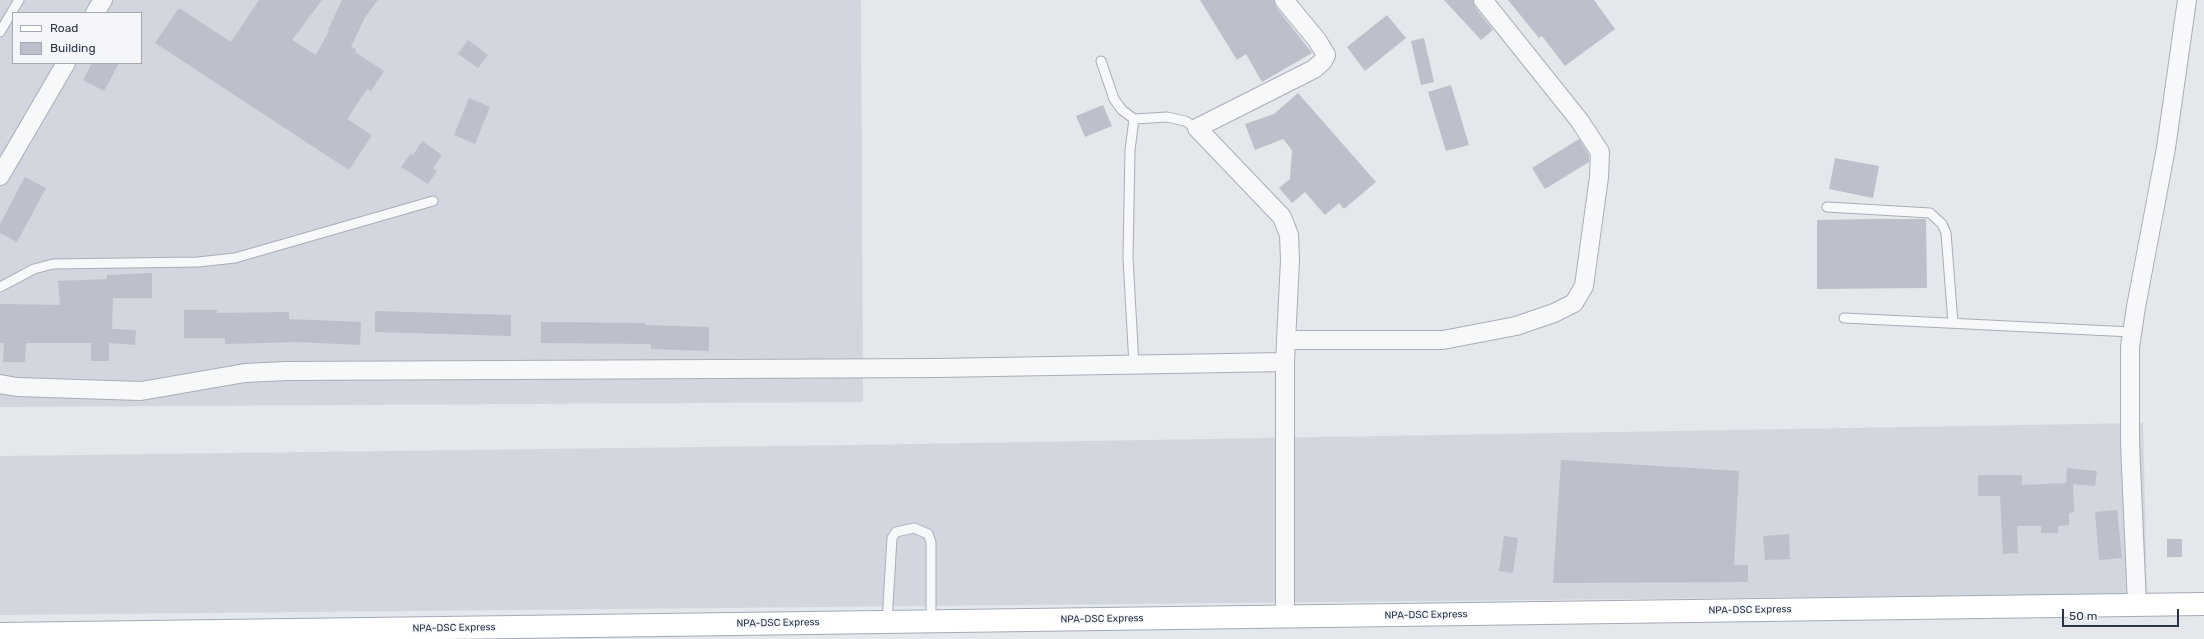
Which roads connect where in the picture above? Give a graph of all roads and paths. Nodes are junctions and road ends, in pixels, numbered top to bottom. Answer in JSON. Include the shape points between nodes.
{"nodes":[{"id":1,"x":19,"y":0,"type":"edge"},
{"id":2,"x":103,"y":0,"type":"edge"},
{"id":3,"x":1284,"y":0,"type":"edge"},
{"id":4,"x":1483,"y":0,"type":"edge"},
{"id":5,"x":2187,"y":0,"type":"edge"},
{"id":6,"x":97,"y":12,"type":"edge"},
{"id":7,"x":0,"y":32,"type":"edge"},
{"id":8,"x":1101,"y":61,"type":"dead end"},
{"id":9,"x":65,"y":64,"type":"edge"},
{"id":10,"x":1134,"y":119,"type":"junction"},
{"id":11,"x":1197,"y":128,"type":"junction"},
{"id":12,"x":0,"y":176,"type":"edge"},
{"id":13,"x":433,"y":201,"type":"dead end"},
{"id":14,"x":1827,"y":207,"type":"dead end"},
{"id":15,"x":0,"y":287,"type":"edge"},
{"id":16,"x":1844,"y":318,"type":"dead end"},
{"id":17,"x":1953,"y":323,"type":"junction"},
{"id":18,"x":2132,"y":332,"type":"junction"},
{"id":19,"x":1287,"y":340,"type":"junction"},
{"id":20,"x":1285,"y":362,"type":"junction"},
{"id":21,"x":1134,"y":365,"type":"junction"},
{"id":22,"x":0,"y":384,"type":"edge"},
{"id":23,"x":2204,"y":604,"type":"edge"},
{"id":24,"x":2137,"y":605,"type":"junction"},
{"id":25,"x":1285,"y":616,"type":"junction"},
{"id":26,"x":931,"y":621,"type":"junction"},
{"id":27,"x":887,"y":622,"type":"junction"},
{"id":28,"x":0,"y":634,"type":"edge"}],
"edges":[{"from":1,"to":7,"type":"lane"},
{"from":2,"to":6,"type":"street"},
{"from":3,"to":11,"type":"street","via":[[1317,40],[1326,55],[1323,61],[1314,69]]},
{"from":4,"to":19,"type":"street","via":[[1578,120],[1600,152],[1584,286],[1574,303],[1554,313],[1516,326],[1443,340]]},
{"from":5,"to":18,"type":"street","via":[[2166,148]]},
{"from":8,"to":10,"type":"lane","via":[[1114,99],[1122,110]]},
{"from":9,"to":12,"type":"street"},
{"from":10,"to":11,"type":"lane","via":[[1167,117],[1185,121]]},
{"from":10,"to":21,"type":"lane","via":[[1130,150],[1128,258]]},
{"from":11,"to":19,"type":"street","via":[[1282,217],[1289,235]]},
{"from":13,"to":15,"type":"lane","via":[[235,258],[198,262],[53,264],[34,269]]},
{"from":14,"to":17,"type":"lane","via":[[1930,213],[1942,224],[1946,234]]},
{"from":16,"to":17,"type":"lane"},
{"from":17,"to":18,"type":"lane"},
{"from":18,"to":24,"type":"street","via":[[2130,443]]},
{"from":19,"to":20,"type":"street"},
{"from":20,"to":21,"type":"street"},
{"from":20,"to":25,"type":"street"},
{"from":21,"to":22,"type":"street","via":[[286,371],[245,373],[142,391],[18,387]]},
{"from":23,"to":24,"type":"main road","name":"NPA-DSC Express"},
{"from":24,"to":25,"type":"main road","name":"NPA-DSC Express"},
{"from":25,"to":26,"type":"main road","name":"NPA-DSC Express"},
{"from":26,"to":27,"type":"main road","name":"NPA-DSC Express"},
{"from":26,"to":27,"type":"lane","via":[[932,542],[928,534],[914,528],[896,532],[892,538]]},
{"from":27,"to":28,"type":"main road","name":"NPA-DSC Express"}]}
